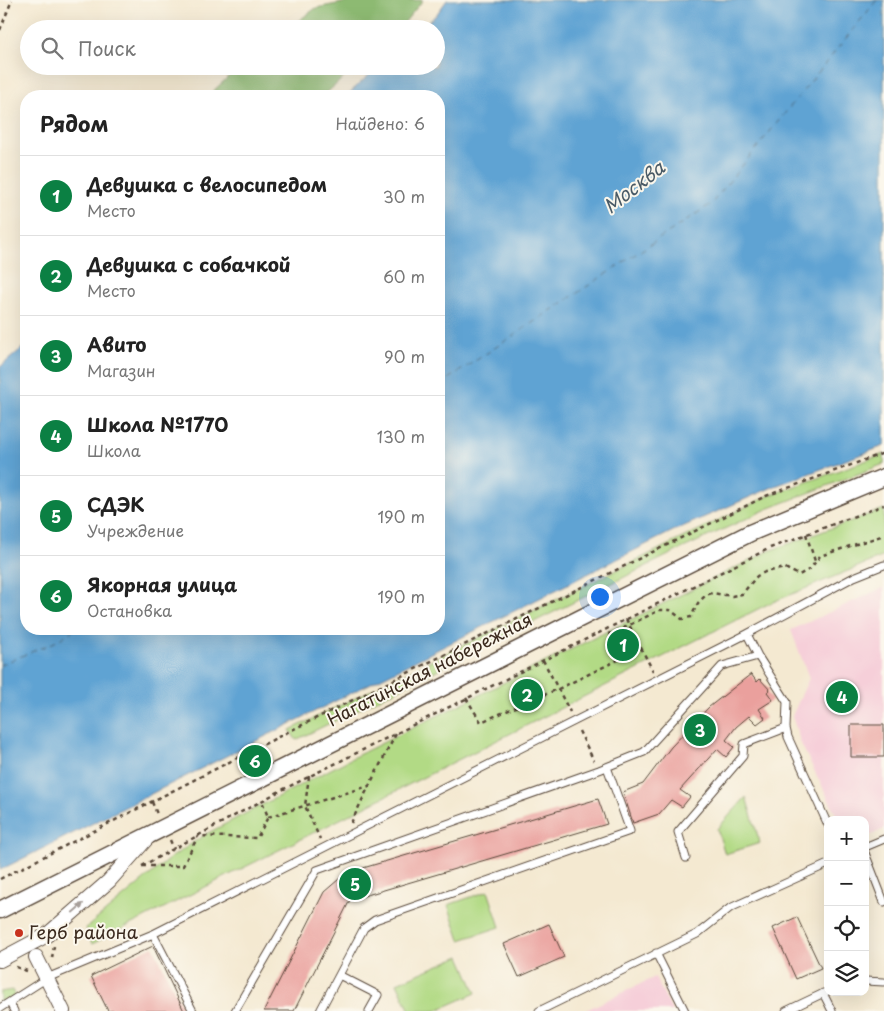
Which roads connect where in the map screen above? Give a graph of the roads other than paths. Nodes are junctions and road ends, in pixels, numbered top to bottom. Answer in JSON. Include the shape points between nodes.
{"nodes":[{"id":1,"x":884,"y":477,"type":"edge"},
{"id":2,"x":884,"y":565,"type":"edge"},
{"id":3,"x":747,"y":634,"type":"junction"},
{"id":4,"x":758,"y":656,"type":"junction"},
{"id":5,"x":786,"y":728,"type":"junction"},
{"id":6,"x":607,"y":767,"type":"junction"},
{"id":7,"x":824,"y":816,"type":"edge"},
{"id":8,"x":153,"y":831,"type":"junction"},
{"id":9,"x":884,"y":839,"type":"edge"},
{"id":10,"x":869,"y":845,"type":"edge"},
{"id":11,"x":686,"y":858,"type":"dead end"},
{"id":12,"x":868,"y":861,"type":"edge"},
{"id":13,"x":91,"y":863,"type":"junction"},
{"id":14,"x":824,"y":866,"type":"edge"},
{"id":15,"x":109,"y":881,"type":"junction"},
{"id":16,"x":884,"y":902,"type":"edge"},
{"id":17,"x":0,"y":910,"type":"edge"},
{"id":18,"x":153,"y":934,"type":"junction"},
{"id":19,"x":47,"y":935,"type":"junction"},
{"id":20,"x":656,"y":953,"type":"junction"},
{"id":21,"x":36,"y":956,"type":"junction"},
{"id":22,"x":3,"y":963,"type":"edge"},
{"id":23,"x":339,"y":975,"type":"junction"},
{"id":24,"x":47,"y":978,"type":"junction"},
{"id":25,"x":869,"y":981,"type":"edge"},
{"id":26,"x":884,"y":982,"type":"edge"},
{"id":27,"x":824,"y":992,"type":"edge"},
{"id":28,"x":826,"y":996,"type":"edge"},
{"id":29,"x":10,"y":1003,"type":"junction"},
{"id":30,"x":0,"y":1008,"type":"edge"},
{"id":31,"x":14,"y":1011,"type":"edge"},
{"id":32,"x":63,"y":1011,"type":"edge"},
{"id":33,"x":193,"y":1011,"type":"edge"},
{"id":34,"x":235,"y":1011,"type":"edge"},
{"id":35,"x":320,"y":1011,"type":"edge"},
{"id":36,"x":369,"y":1011,"type":"edge"},
{"id":37,"x":539,"y":1011,"type":"edge"},
{"id":38,"x":685,"y":1011,"type":"edge"},
{"id":39,"x":786,"y":1011,"type":"edge"},
{"id":40,"x":832,"y":1011,"type":"edge"}],
"edges":[{"from":1,"to":8,"type":"street","name":"Нагатинская набережная","via":[[750,533]]},
{"from":2,"to":3,"type":"lane","via":[[854,577]]},
{"from":3,"to":4,"type":"lane"},
{"from":3,"to":18,"type":"lane"},
{"from":4,"to":5,"type":"lane","via":[[787,702]]},
{"from":4,"to":6,"type":"lane","via":[[722,666],[644,752]]},
{"from":5,"to":7,"type":"lane"},
{"from":5,"to":11,"type":"lane","via":[[744,744],[743,756],[678,832]]},
{"from":6,"to":23,"type":"lane","via":[[630,831],[376,920],[364,928]]},
{"from":6,"to":34,"type":"lane","via":[[317,870]]},
{"from":8,"to":13,"type":"street","name":"Нагатинская набережная"},
{"from":8,"to":15,"type":"street"},
{"from":9,"to":10,"type":"lane"},
{"from":12,"to":16,"type":"lane"},
{"from":13,"to":15,"type":"street","via":[[106,869]]},
{"from":13,"to":17,"type":"street","name":"Нагатинская набережная"},
{"from":14,"to":20,"type":"lane","via":[[730,908],[697,934]]},
{"from":19,"to":15,"type":"street","one_way":true},
{"from":18,"to":24,"type":"lane"},
{"from":18,"to":33,"type":"lane"},
{"from":19,"to":21,"type":"street"},
{"from":19,"to":22,"type":"street"},
{"from":20,"to":37,"type":"lane"},
{"from":20,"to":38,"type":"lane"},
{"from":21,"to":22,"type":"street"},
{"from":21,"to":24,"type":"street"},
{"from":23,"to":35,"type":"lane"},
{"from":23,"to":36,"type":"lane","via":[[378,995]]},
{"from":24,"to":29,"type":"lane"},
{"from":24,"to":32,"type":"street"},
{"from":25,"to":26,"type":"lane"},
{"from":27,"to":39,"type":"lane"},
{"from":28,"to":40,"type":"lane"},
{"from":29,"to":30,"type":"lane"},
{"from":29,"to":31,"type":"lane"}]}
